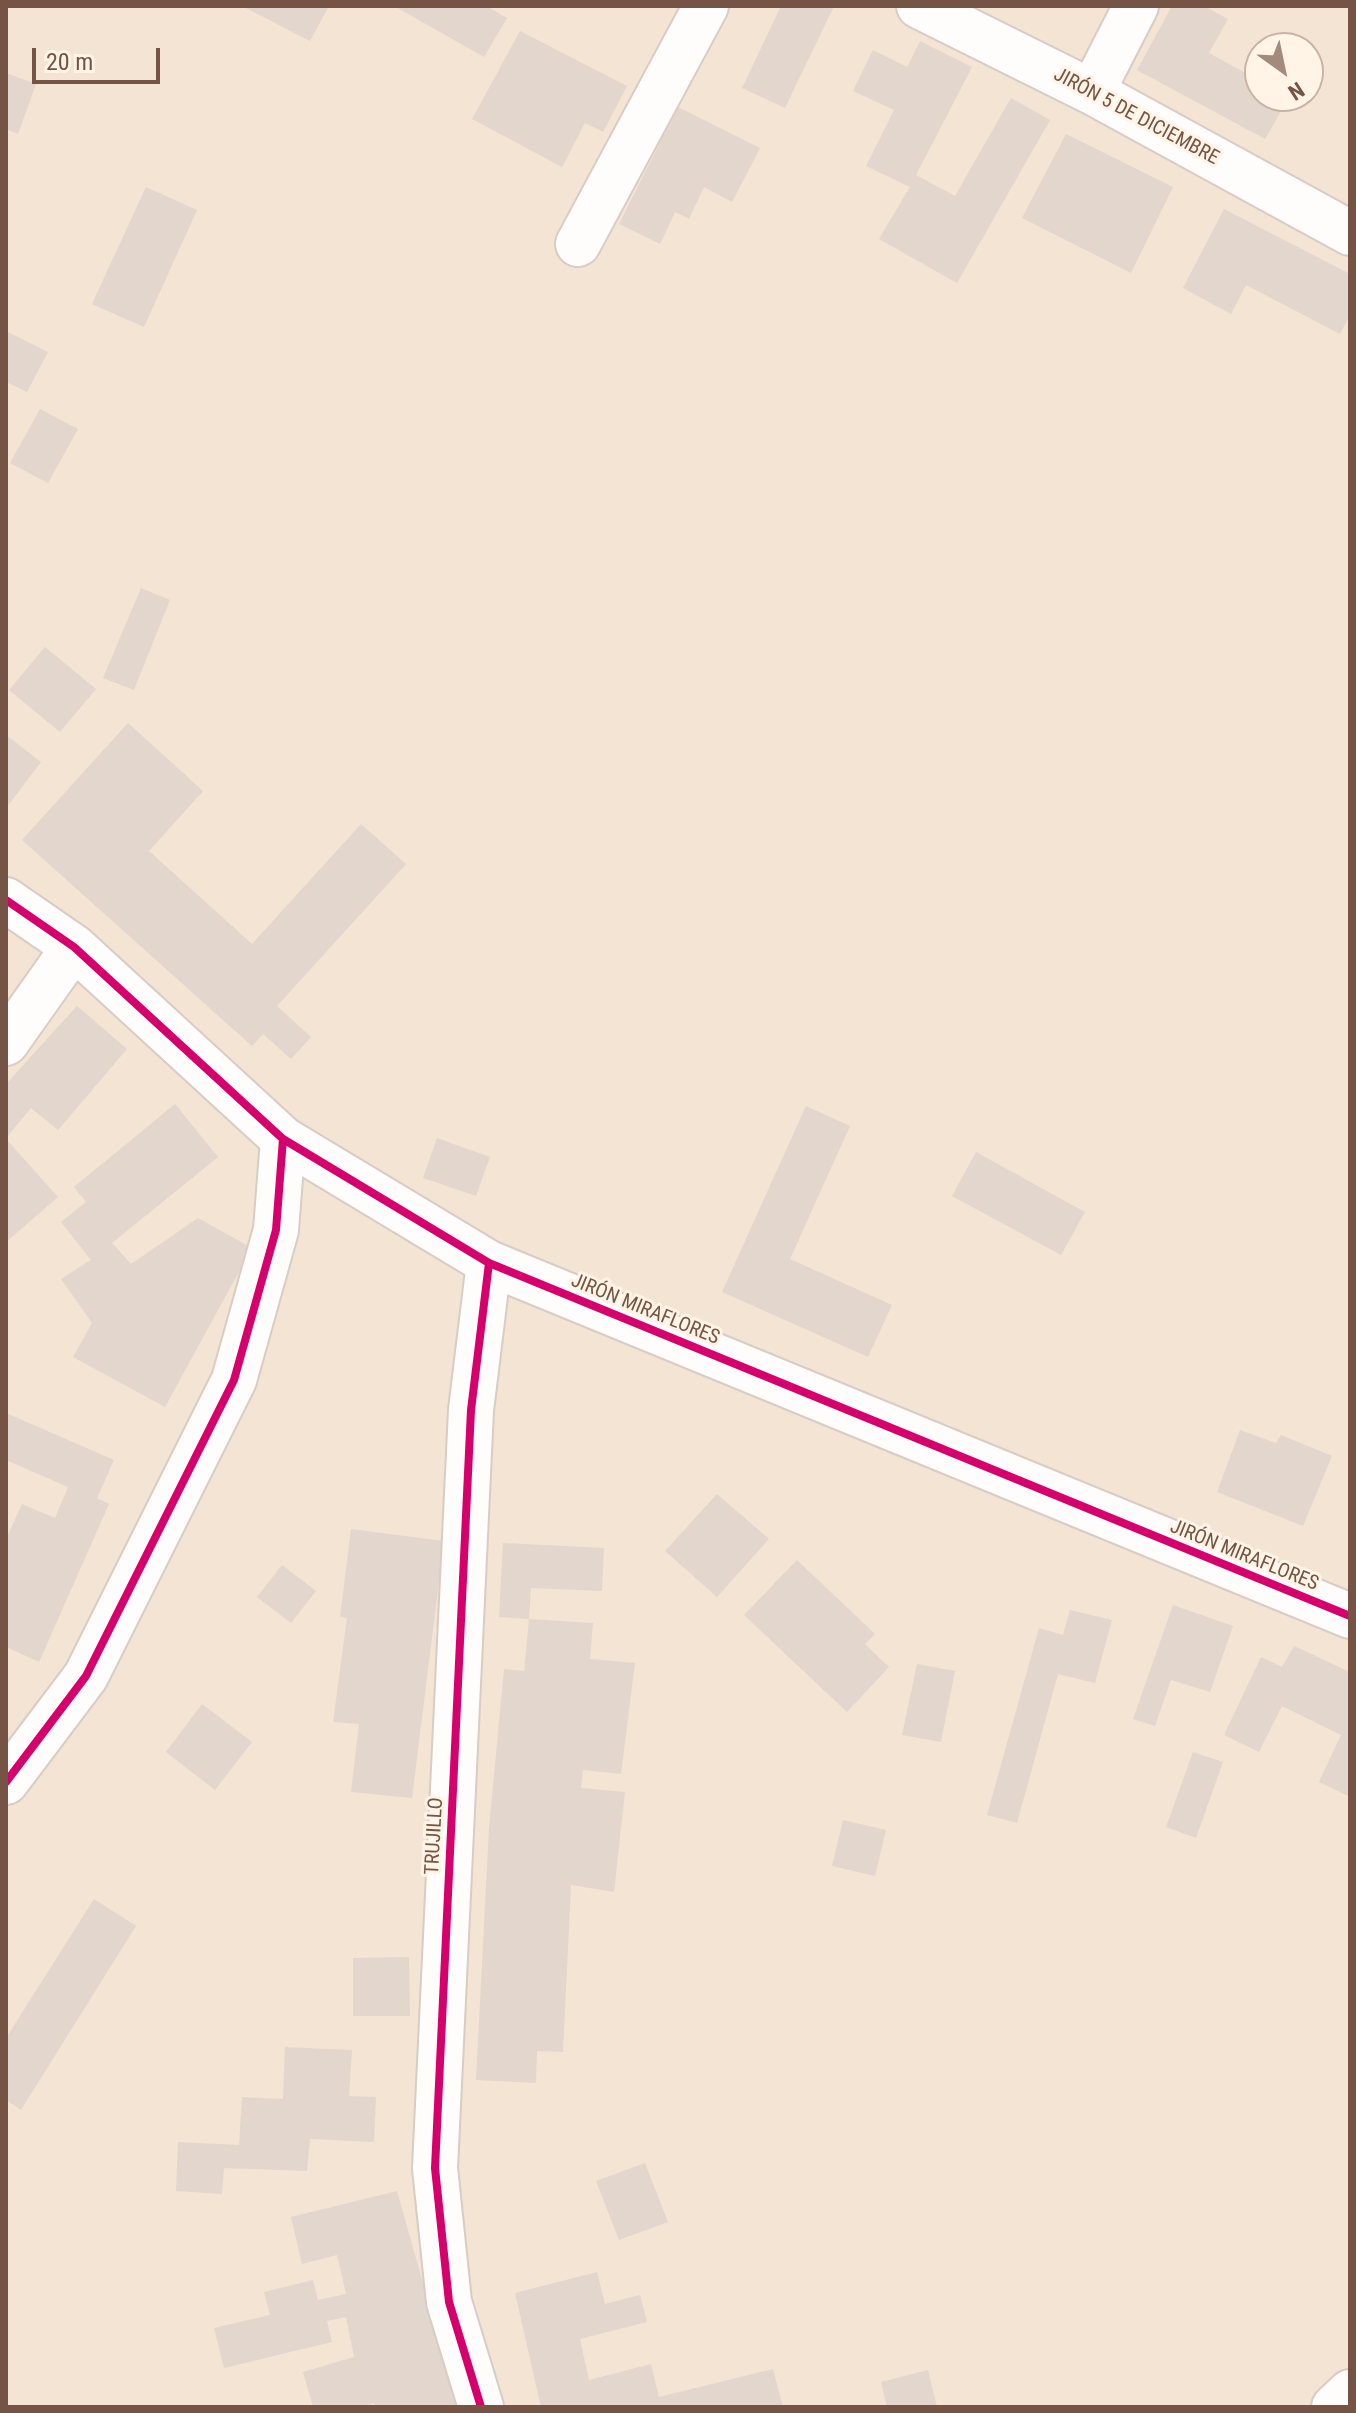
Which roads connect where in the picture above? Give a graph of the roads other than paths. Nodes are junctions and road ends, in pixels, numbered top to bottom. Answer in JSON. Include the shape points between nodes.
{"nodes":[{"id":1,"x":706,"y":6,"type":"edge"},
{"id":2,"x":919,"y":6,"type":"edge"},
{"id":3,"x":1136,"y":6,"type":"edge"},
{"id":4,"x":1092,"y":92,"type":"junction"},
{"id":5,"x":1350,"y":233,"type":"edge"},
{"id":6,"x":578,"y":244,"type":"dead end"},
{"id":7,"x":6,"y":900,"type":"edge"},
{"id":8,"x":74,"y":947,"type":"junction"},
{"id":9,"x":6,"y":1043,"type":"edge"},
{"id":10,"x":283,"y":1139,"type":"junction"},
{"id":11,"x":489,"y":1263,"type":"junction"},
{"id":12,"x":1350,"y":1616,"type":"edge"},
{"id":13,"x":6,"y":1782,"type":"edge"},
{"id":14,"x":1350,"y":2392,"type":"edge"},
{"id":15,"x":481,"y":2407,"type":"edge"},
{"id":16,"x":1334,"y":2407,"type":"edge"}],
"edges":[{"from":1,"to":6,"type":"street"},
{"from":2,"to":4,"type":"street","name":"JIRÓN 5 DE DICIEMBRE"},
{"from":3,"to":4,"type":"street"},
{"from":4,"to":5,"type":"street","name":"JIRÓN 5 DE DICIEMBRE"},
{"from":7,"to":8,"type":"street","name":"JIRÓN MIRAFLORES"},
{"from":8,"to":9,"type":"street"},
{"from":8,"to":10,"type":"street","name":"JIRÓN MIRAFLORES"},
{"from":10,"to":11,"type":"street","name":"JIRÓN MIRAFLORES"},
{"from":10,"to":13,"type":"street","via":[[276,1230],[234,1380],[86,1676]]},
{"from":11,"to":12,"type":"street","name":"JIRÓN MIRAFLORES"},
{"from":11,"to":15,"type":"street","name":"TRUJILLO","via":[[471,1410],[435,2168],[449,2302]]},
{"from":14,"to":16,"type":"street"}]}
